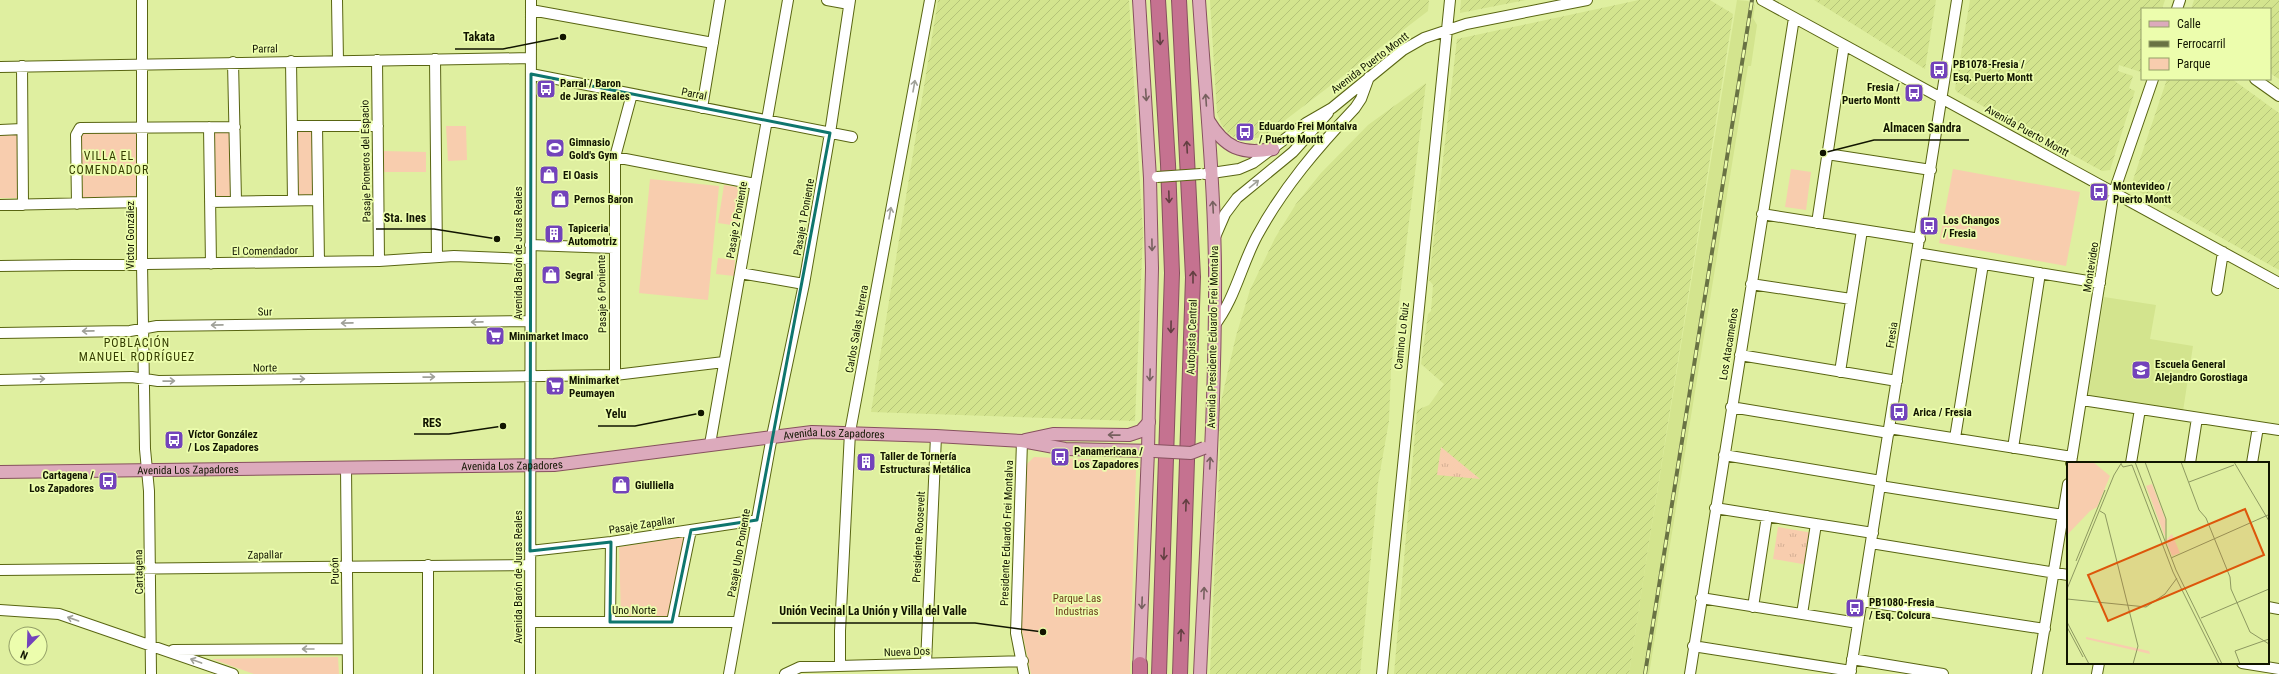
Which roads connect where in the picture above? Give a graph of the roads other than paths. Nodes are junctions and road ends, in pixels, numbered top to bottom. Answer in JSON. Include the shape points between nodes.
{"nodes":[{"id":1,"x":142,"y":0,"type":"edge"},
{"id":2,"x":337,"y":0,"type":"edge"},
{"id":3,"x":720,"y":0,"type":"edge"},
{"id":4,"x":788,"y":0,"type":"edge"},
{"id":5,"x":827,"y":0,"type":"edge"},
{"id":6,"x":930,"y":0,"type":"edge"},
{"id":7,"x":1140,"y":0,"type":"edge"},
{"id":8,"x":1158,"y":0,"type":"edge"},
{"id":9,"x":1178,"y":0,"type":"edge"},
{"id":10,"x":1199,"y":0,"type":"edge"},
{"id":11,"x":1450,"y":0,"type":"edge"},
{"id":12,"x":1587,"y":0,"type":"edge"},
{"id":13,"x":1762,"y":0,"type":"edge"},
{"id":14,"x":1957,"y":0,"type":"edge"},
{"id":15,"x":849,"y":2,"type":"edge"},
{"id":16,"x":531,"y":5,"type":"edge"},
{"id":17,"x":1794,"y":18,"type":"junction"},
{"id":18,"x":1447,"y":29,"type":"junction"},
{"id":19,"x":713,"y":43,"type":"junction"},
{"id":20,"x":1844,"y":45,"type":"junction"},
{"id":21,"x":531,"y":58,"type":"junction"},
{"id":22,"x":338,"y":60,"type":"junction"},
{"id":23,"x":377,"y":60,"type":"junction"},
{"id":24,"x":435,"y":60,"type":"junction"},
{"id":25,"x":291,"y":61,"type":"junction"},
{"id":26,"x":234,"y":62,"type":"junction"},
{"id":27,"x":142,"y":63,"type":"junction"},
{"id":28,"x":22,"y":66,"type":"junction"},
{"id":29,"x":0,"y":67,"type":"edge"},
{"id":30,"x":531,"y":74,"type":"junction"},
{"id":31,"x":1369,"y":77,"type":"junction"},
{"id":32,"x":2153,"y":80,"type":"edge"},
{"id":33,"x":2256,"y":80,"type":"edge"},
{"id":34,"x":632,"y":94,"type":"junction"},
{"id":35,"x":2279,"y":96,"type":"edge"},
{"id":36,"x":1942,"y":98,"type":"junction"},
{"id":37,"x":702,"y":108,"type":"junction"},
{"id":38,"x":1332,"y":108,"type":"junction"},
{"id":39,"x":1207,"y":118,"type":"junction"},
{"id":40,"x":767,"y":120,"type":"junction"},
{"id":41,"x":292,"y":126,"type":"junction"},
{"id":42,"x":317,"y":126,"type":"junction"},
{"id":43,"x":378,"y":126,"type":"junction"},
{"id":44,"x":209,"y":127,"type":"junction"},
{"id":45,"x":235,"y":127,"type":"junction"},
{"id":46,"x":142,"y":128,"type":"junction"},
{"id":47,"x":22,"y":129,"type":"junction"},
{"id":48,"x":0,"y":130,"type":"edge"},
{"id":49,"x":830,"y":133,"type":"junction"},
{"id":50,"x":852,"y":137,"type":"dead end"},
{"id":51,"x":1273,"y":149,"type":"junction"},
{"id":52,"x":1827,"y":154,"type":"junction"},
{"id":53,"x":615,"y":157,"type":"junction"},
{"id":54,"x":1931,"y":170,"type":"junction"},
{"id":55,"x":1206,"y":174,"type":"junction"},
{"id":56,"x":1154,"y":178,"type":"junction"},
{"id":57,"x":755,"y":184,"type":"junction"},
{"id":58,"x":2114,"y":192,"type":"junction"},
{"id":59,"x":293,"y":200,"type":"junction"},
{"id":60,"x":318,"y":200,"type":"junction"},
{"id":61,"x":236,"y":201,"type":"junction"},
{"id":62,"x":142,"y":202,"type":"junction"},
{"id":63,"x":210,"y":202,"type":"junction"},
{"id":64,"x":77,"y":204,"type":"junction"},
{"id":65,"x":0,"y":205,"type":"edge"},
{"id":66,"x":23,"y":205,"type":"junction"},
{"id":67,"x":1762,"y":214,"type":"junction"},
{"id":68,"x":1817,"y":223,"type":"junction"},
{"id":69,"x":1862,"y":230,"type":"junction"},
{"id":70,"x":1215,"y":237,"type":"junction"},
{"id":71,"x":1920,"y":239,"type":"junction"},
{"id":72,"x":530,"y":245,"type":"junction"},
{"id":73,"x":614,"y":248,"type":"junction"},
{"id":74,"x":2223,"y":252,"type":"junction"},
{"id":75,"x":1917,"y":253,"type":"junction"},
{"id":76,"x":437,"y":257,"type":"junction"},
{"id":77,"x":530,"y":259,"type":"junction"},
{"id":78,"x":379,"y":261,"type":"junction"},
{"id":79,"x":319,"y":262,"type":"junction"},
{"id":80,"x":142,"y":264,"type":"junction"},
{"id":81,"x":211,"y":264,"type":"junction"},
{"id":82,"x":1983,"y":264,"type":"junction"},
{"id":83,"x":0,"y":266,"type":"edge"},
{"id":84,"x":740,"y":273,"type":"junction"},
{"id":85,"x":2040,"y":273,"type":"junction"},
{"id":86,"x":2100,"y":283,"type":"junction"},
{"id":87,"x":2279,"y":283,"type":"edge"},
{"id":88,"x":804,"y":284,"type":"junction"},
{"id":89,"x":1751,"y":284,"type":"junction"},
{"id":90,"x":2217,"y":290,"type":"dead end"},
{"id":91,"x":1851,"y":299,"type":"junction"},
{"id":92,"x":530,"y":321,"type":"junction"},
{"id":93,"x":1214,"y":326,"type":"junction"},
{"id":94,"x":143,"y":328,"type":"junction"},
{"id":95,"x":0,"y":333,"type":"edge"},
{"id":96,"x":1740,"y":355,"type":"junction"},
{"id":97,"x":724,"y":362,"type":"junction"},
{"id":98,"x":1840,"y":372,"type":"junction"},
{"id":99,"x":615,"y":375,"type":"junction"},
{"id":100,"x":530,"y":376,"type":"junction"},
{"id":101,"x":144,"y":379,"type":"junction"},
{"id":102,"x":0,"y":380,"type":"edge"},
{"id":103,"x":1897,"y":381,"type":"junction"},
{"id":104,"x":2082,"y":400,"type":"junction"},
{"id":105,"x":1731,"y":407,"type":"junction"},
{"id":106,"x":2140,"y":409,"type":"junction"},
{"id":107,"x":2197,"y":418,"type":"junction"},
{"id":108,"x":1149,"y":422,"type":"junction"},
{"id":109,"x":2258,"y":427,"type":"junction"},
{"id":110,"x":1889,"y":430,"type":"junction"},
{"id":111,"x":2279,"y":430,"type":"edge"},
{"id":112,"x":850,"y":432,"type":"junction"},
{"id":113,"x":772,"y":436,"type":"junction"},
{"id":114,"x":936,"y":436,"type":"junction"},
{"id":115,"x":1955,"y":438,"type":"junction"},
{"id":116,"x":1022,"y":441,"type":"junction"},
{"id":117,"x":1208,"y":443,"type":"junction"},
{"id":118,"x":710,"y":444,"type":"junction"},
{"id":119,"x":2013,"y":448,"type":"junction"},
{"id":120,"x":1151,"y":451,"type":"junction"},
{"id":121,"x":1724,"y":455,"type":"junction"},
{"id":122,"x":2072,"y":460,"type":"edge"},
{"id":123,"x":2131,"y":462,"type":"edge"},
{"id":124,"x":2190,"y":462,"type":"edge"},
{"id":125,"x":2252,"y":462,"type":"edge"},
{"id":126,"x":530,"y":466,"type":"junction"},
{"id":127,"x":346,"y":467,"type":"junction"},
{"id":128,"x":147,"y":469,"type":"junction"},
{"id":129,"x":0,"y":472,"type":"edge"},
{"id":130,"x":1881,"y":483,"type":"junction"},
{"id":131,"x":2067,"y":490,"type":"edge"},
{"id":132,"x":1715,"y":508,"type":"junction"},
{"id":133,"x":2063,"y":515,"type":"junction"},
{"id":134,"x":1767,"y":516,"type":"junction"},
{"id":135,"x":757,"y":520,"type":"junction"},
{"id":136,"x":1816,"y":524,"type":"junction"},
{"id":137,"x":691,"y":530,"type":"junction"},
{"id":138,"x":1872,"y":538,"type":"junction"},
{"id":139,"x":611,"y":542,"type":"junction"},
{"id":140,"x":530,"y":551,"type":"junction"},
{"id":141,"x":530,"y":564,"type":"junction"},
{"id":142,"x":347,"y":566,"type":"junction"},
{"id":143,"x":428,"y":566,"type":"junction"},
{"id":144,"x":151,"y":568,"type":"junction"},
{"id":145,"x":0,"y":570,"type":"edge"},
{"id":146,"x":2054,"y":573,"type":"junction"},
{"id":147,"x":2067,"y":575,"type":"edge"},
{"id":148,"x":1701,"y":598,"type":"junction"},
{"id":149,"x":1862,"y":601,"type":"junction"},
{"id":150,"x":1753,"y":607,"type":"junction"},
{"id":151,"x":2269,"y":607,"type":"edge"},
{"id":152,"x":2279,"y":609,"type":"edge"},
{"id":153,"x":0,"y":610,"type":"edge"},
{"id":154,"x":1802,"y":614,"type":"junction"},
{"id":155,"x":530,"y":622,"type":"junction"},
{"id":156,"x":610,"y":622,"type":"junction"},
{"id":157,"x":672,"y":622,"type":"junction"},
{"id":158,"x":738,"y":622,"type":"junction"},
{"id":159,"x":1858,"y":623,"type":"junction"},
{"id":160,"x":2045,"y":629,"type":"junction"},
{"id":161,"x":151,"y":646,"type":"junction"},
{"id":162,"x":1693,"y":646,"type":"junction"},
{"id":163,"x":347,"y":649,"type":"junction"},
{"id":164,"x":166,"y":650,"type":"junction"},
{"id":165,"x":1852,"y":659,"type":"junction"},
{"id":166,"x":1023,"y":661,"type":"junction"},
{"id":167,"x":926,"y":664,"type":"junction"},
{"id":168,"x":2099,"y":664,"type":"edge"},
{"id":169,"x":2248,"y":664,"type":"edge"},
{"id":170,"x":840,"y":666,"type":"junction"},
{"id":171,"x":2279,"y":669,"type":"edge"},
{"id":172,"x":1140,"y":671,"type":"edge"},
{"id":173,"x":1850,"y":672,"type":"edge"},
{"id":174,"x":790,"y":673,"type":"edge"},
{"id":175,"x":151,"y":674,"type":"edge"},
{"id":176,"x":233,"y":674,"type":"edge"},
{"id":177,"x":348,"y":674,"type":"edge"},
{"id":178,"x":428,"y":674,"type":"edge"},
{"id":179,"x":530,"y":674,"type":"edge"},
{"id":180,"x":729,"y":674,"type":"edge"},
{"id":181,"x":1024,"y":674,"type":"edge"},
{"id":182,"x":1159,"y":674,"type":"edge"},
{"id":183,"x":1180,"y":674,"type":"edge"},
{"id":184,"x":1200,"y":674,"type":"edge"},
{"id":185,"x":1382,"y":674,"type":"edge"},
{"id":186,"x":1690,"y":674,"type":"edge"},
{"id":187,"x":1943,"y":674,"type":"edge"},
{"id":188,"x":2037,"y":674,"type":"edge"},
{"id":189,"x":2097,"y":674,"type":"edge"}],
"edges":[{"from":1,"to":27,"type":"street","name":"Víctor González"},
{"from":2,"to":22,"type":"street"},
{"from":3,"to":19,"type":"street"},
{"from":4,"to":40,"type":"street","name":"Pasaje 2 Poniente"},
{"from":5,"to":15,"type":"street"},
{"from":112,"to":6,"type":"street","name":"Carlos Salas Herrera","one_way":true},
{"from":7,"to":56,"type":"main road","one_way":true},
{"from":8,"to":182,"type":"highway","name":"Autopista Central","one_way":true,"via":[[1172,273]]},
{"from":183,"to":9,"type":"highway","name":"Autopista Central","one_way":true,"via":[[1193,277]]},
{"from":39,"to":10,"type":"main road","name":"Avenida Presidente Eduardo Frei Montalva","one_way":true},
{"from":11,"to":18,"type":"street","name":"Camino Lo Ruiz"},
{"from":12,"to":18,"type":"street","name":"Avenida Puerto Montt"},
{"from":13,"to":17,"type":"street","name":"Avenida Puerto Montt"},
{"from":14,"to":36,"type":"street","name":"Fresia"},
{"from":15,"to":49,"type":"street","name":"Pasaje 1 Poniente"},
{"from":16,"to":19,"type":"street"},
{"from":16,"to":21,"type":"street","name":"Avenida Barón de Juras Reales"},
{"from":17,"to":20,"type":"street","name":"Avenida Puerto Montt"},
{"from":17,"to":67,"type":"street","name":"Los Atacameños"},
{"from":18,"to":31,"type":"street","name":"Avenida Puerto Montt","via":[[1409,47]]},
{"from":18,"to":185,"type":"street","name":"Camino Lo Ruiz"},
{"from":19,"to":37,"type":"street"},
{"from":20,"to":36,"type":"street","name":"Avenida Puerto Montt"},
{"from":20,"to":52,"type":"street"},
{"from":21,"to":24,"type":"street","name":"Parral"},
{"from":21,"to":30,"type":"street","name":"Avenida Barón de Juras Reales"},
{"from":22,"to":23,"type":"street","name":"Parral"},
{"from":22,"to":25,"type":"street","name":"Parral"},
{"from":23,"to":24,"type":"street","name":"Parral"},
{"from":23,"to":43,"type":"street","name":"Pasaje Pioneros del Espacio"},
{"from":24,"to":76,"type":"street"},
{"from":25,"to":26,"type":"street","name":"Parral"},
{"from":25,"to":41,"type":"street"},
{"from":26,"to":27,"type":"street","name":"Parral"},
{"from":26,"to":45,"type":"street"},
{"from":27,"to":28,"type":"street","name":"Parral"},
{"from":27,"to":46,"type":"street","name":"Víctor González"},
{"from":28,"to":29,"type":"street","name":"Parral"},
{"from":28,"to":47,"type":"street"},
{"from":30,"to":34,"type":"street","name":"Parral"},
{"from":30,"to":72,"type":"street","name":"Avenida Barón de Juras Reales"},
{"from":31,"to":38,"type":"street","name":"Avenida Puerto Montt"},
{"from":31,"to":93,"type":"street","via":[[1355,108],[1306,162],[1272,209],[1253,244],[1231,300]]},
{"from":32,"to":58,"type":"street","name":"Montevideo"},
{"from":33,"to":35,"type":"street"},
{"from":34,"to":37,"type":"street","name":"Parral"},
{"from":34,"to":53,"type":"street","name":"Pasaje 6 Poniente"},
{"from":36,"to":54,"type":"street","name":"Fresia"},
{"from":36,"to":58,"type":"street","name":"Avenida Puerto Montt"},
{"from":37,"to":40,"type":"street","name":"Parral"},
{"from":38,"to":51,"type":"street","name":"Avenida Puerto Montt","via":[[1306,123]]},
{"from":70,"to":38,"type":"street","name":"Avenida Puerto Montt","one_way":true,"via":[[1225,214],[1237,198],[1293,152]]},
{"from":39,"to":51,"type":"main road","via":[[1215,132],[1231,147],[1250,152]]},
{"from":39,"to":55,"type":"main road","name":"Avenida Presidente Eduardo Frei Montalva"},
{"from":40,"to":49,"type":"street","name":"Parral"},
{"from":40,"to":57,"type":"street","name":"Pasaje 2 Poniente"},
{"from":41,"to":42,"type":"street"},
{"from":41,"to":59,"type":"street"},
{"from":42,"to":43,"type":"street"},
{"from":42,"to":60,"type":"street"},
{"from":43,"to":78,"type":"street","name":"Pasaje Pioneros del Espacio"},
{"from":44,"to":45,"type":"street"},
{"from":44,"to":46,"type":"street"},
{"from":44,"to":63,"type":"street"},
{"from":45,"to":61,"type":"street"},
{"from":46,"to":62,"type":"street","name":"Víctor González"},
{"from":46,"to":64,"type":"street","via":[[78,130]]},
{"from":47,"to":48,"type":"street"},
{"from":47,"to":66,"type":"street"},
{"from":49,"to":50,"type":"street","name":"Parral"},
{"from":49,"to":88,"type":"street","name":"Pasaje 1 Poniente"},
{"from":51,"to":55,"type":"street","name":"Avenida Puerto Montt","via":[[1249,166]]},
{"from":52,"to":54,"type":"street"},
{"from":52,"to":68,"type":"street"},
{"from":53,"to":57,"type":"street"},
{"from":53,"to":73,"type":"street","name":"Pasaje 6 Poniente"},
{"from":54,"to":71,"type":"street","name":"Fresia"},
{"from":55,"to":56,"type":"street","name":"Avenida Puerto Montt","bridge":true},
{"from":70,"to":55,"type":"main road","name":"Avenida Presidente Eduardo Frei Montalva","one_way":true},
{"from":56,"to":108,"type":"main road","one_way":true},
{"from":57,"to":84,"type":"street","name":"Pasaje 2 Poniente"},
{"from":58,"to":74,"type":"street","name":"Avenida Puerto Montt"},
{"from":58,"to":86,"type":"street","name":"Montevideo"},
{"from":59,"to":60,"type":"street"},
{"from":59,"to":61,"type":"street"},
{"from":60,"to":79,"type":"street"},
{"from":61,"to":63,"type":"street"},
{"from":62,"to":64,"type":"street"},
{"from":62,"to":80,"type":"street","name":"Víctor González"},
{"from":63,"to":81,"type":"street"},
{"from":64,"to":66,"type":"street"},
{"from":65,"to":66,"type":"street"},
{"from":67,"to":68,"type":"street"},
{"from":67,"to":89,"type":"street","name":"Los Atacameños"},
{"from":68,"to":69,"type":"street"},
{"from":69,"to":71,"type":"street"},
{"from":69,"to":91,"type":"street"},
{"from":70,"to":93,"type":"main road","name":"Avenida Presidente Eduardo Frei Montalva"},
{"from":71,"to":75,"type":"street","name":"Fresia"},
{"from":72,"to":73,"type":"street"},
{"from":72,"to":77,"type":"street","name":"Avenida Barón de Juras Reales"},
{"from":73,"to":99,"type":"street","name":"Pasaje 6 Poniente"},
{"from":74,"to":87,"type":"street","name":"Avenida Puerto Montt"},
{"from":74,"to":90,"type":"street"},
{"from":75,"to":82,"type":"street"},
{"from":75,"to":103,"type":"street","name":"Fresia"},
{"from":76,"to":77,"type":"street","name":"El Comendador"},
{"from":76,"to":78,"type":"street","name":"El Comendador"},
{"from":77,"to":92,"type":"street","name":"Avenida Barón de Juras Reales"},
{"from":78,"to":79,"type":"street","name":"El Comendador"},
{"from":79,"to":81,"type":"street","name":"El Comendador"},
{"from":80,"to":81,"type":"street","name":"El Comendador"},
{"from":80,"to":83,"type":"street","name":"El Comendador"},
{"from":80,"to":94,"type":"street","name":"Víctor González"},
{"from":82,"to":85,"type":"street"},
{"from":82,"to":115,"type":"street"},
{"from":84,"to":88,"type":"street"},
{"from":84,"to":97,"type":"street","name":"Pasaje 2 Poniente"},
{"from":85,"to":86,"type":"street"},
{"from":85,"to":119,"type":"street"},
{"from":86,"to":104,"type":"street","name":"Montevideo"},
{"from":88,"to":113,"type":"street","name":"Pasaje 1 Poniente"},
{"from":89,"to":91,"type":"street"},
{"from":89,"to":96,"type":"street","name":"Los Atacameños"},
{"from":91,"to":98,"type":"street"},
{"from":92,"to":94,"type":"street","name":"Sur","one_way":true},
{"from":92,"to":100,"type":"street","name":"Avenida Barón de Juras Reales"},
{"from":93,"to":117,"type":"main road","name":"Avenida Presidente Eduardo Frei Montalva"},
{"from":94,"to":95,"type":"street","name":"Sur","one_way":true},
{"from":94,"to":101,"type":"street","name":"Víctor González"},
{"from":96,"to":98,"type":"street"},
{"from":96,"to":105,"type":"street","name":"Los Atacameños"},
{"from":97,"to":99,"type":"street","name":"Norte"},
{"from":97,"to":118,"type":"street","name":"Pasaje 2 Poniente"},
{"from":98,"to":103,"type":"street"},
{"from":99,"to":100,"type":"street","name":"Norte"},
{"from":101,"to":100,"type":"street","name":"Norte","one_way":true,"via":[[158,381]]},
{"from":100,"to":126,"type":"street","name":"Avenida Barón de Juras Reales"},
{"from":102,"to":101,"type":"street","name":"Norte","one_way":true,"via":[[132,377]]},
{"from":101,"to":128,"type":"street","name":"Víctor González"},
{"from":103,"to":110,"type":"street","name":"Fresia"},
{"from":104,"to":106,"type":"street"},
{"from":104,"to":122,"type":"street","name":"Montevideo"},
{"from":105,"to":110,"type":"street"},
{"from":105,"to":121,"type":"street","name":"Los Atacameños"},
{"from":106,"to":107,"type":"street"},
{"from":106,"to":123,"type":"street"},
{"from":107,"to":109,"type":"street"},
{"from":107,"to":124,"type":"street"},
{"from":108,"to":116,"type":"main road","name":"Avenida Los Zapadores","one_way":true,"via":[[1141,431],[1129,435],[1053,434]]},
{"from":108,"to":120,"type":"main road"},
{"from":109,"to":111,"type":"street"},
{"from":109,"to":125,"type":"street"},
{"from":110,"to":115,"type":"street"},
{"from":110,"to":130,"type":"street","name":"Fresia"},
{"from":112,"to":113,"type":"main road","name":"Avenida Los Zapadores"},
{"from":112,"to":114,"type":"main road","name":"Avenida Los Zapadores"},
{"from":112,"to":170,"type":"street","name":"Carlos Salas Herrera"},
{"from":113,"to":118,"type":"main road","name":"Avenida Los Zapadores"},
{"from":113,"to":135,"type":"street","name":"Pasaje Uno Poniente"},
{"from":114,"to":116,"type":"main road","name":"Avenida Los Zapadores"},
{"from":114,"to":167,"type":"street","name":"Presidente Roosevelt"},
{"from":115,"to":119,"type":"street"},
{"from":116,"to":120,"type":"main road","name":"Avenida Los Zapadores","via":[[1065,449]]},
{"from":116,"to":166,"type":"street","name":"Presidente Eduardo Frei Montalva","via":[[1016,633]]},
{"from":117,"to":120,"type":"main road","name":"Avenida Los Zapadores","bridge":true,"via":[[1191,453]]},
{"from":184,"to":117,"type":"main road","name":"Avenida Presidente Eduardo Frei Montalva","one_way":true},
{"from":118,"to":126,"type":"main road","name":"Avenida Los Zapadores","via":[[573,464]]},
{"from":119,"to":122,"type":"street"},
{"from":120,"to":172,"type":"main road","one_way":true},
{"from":121,"to":130,"type":"street"},
{"from":121,"to":132,"type":"street","name":"Los Atacameños"},
{"from":126,"to":127,"type":"main road","name":"Avenida Los Zapadores"},
{"from":126,"to":140,"type":"street","name":"Avenida Barón de Juras Reales"},
{"from":127,"to":128,"type":"main road","name":"Avenida Los Zapadores"},
{"from":127,"to":142,"type":"street","name":"Pucón"},
{"from":128,"to":129,"type":"main road","name":"Avenida Los Zapadores"},
{"from":128,"to":144,"type":"street","name":"Cartagena"},
{"from":130,"to":133,"type":"street"},
{"from":130,"to":138,"type":"street","name":"Fresia"},
{"from":131,"to":133,"type":"street"},
{"from":132,"to":134,"type":"street"},
{"from":132,"to":148,"type":"street","name":"Los Atacameños"},
{"from":133,"to":146,"type":"street"},
{"from":134,"to":136,"type":"street"},
{"from":134,"to":150,"type":"street"},
{"from":135,"to":137,"type":"street","name":"Pasaje Zapallar"},
{"from":135,"to":158,"type":"street","name":"Pasaje Uno Poniente"},
{"from":136,"to":138,"type":"street"},
{"from":136,"to":154,"type":"street"},
{"from":137,"to":139,"type":"street","name":"Pasaje Zapallar"},
{"from":137,"to":157,"type":"street"},
{"from":138,"to":146,"type":"street"},
{"from":138,"to":149,"type":"street","name":"Fresia"},
{"from":139,"to":140,"type":"street","name":"Pasaje Zapallar"},
{"from":139,"to":156,"type":"street"},
{"from":140,"to":141,"type":"street","name":"Avenida Barón de Juras Reales"},
{"from":141,"to":143,"type":"street","name":"Zapallar"},
{"from":141,"to":155,"type":"street","name":"Avenida Barón de Juras Reales"},
{"from":142,"to":143,"type":"street","name":"Zapallar"},
{"from":142,"to":144,"type":"street","name":"Zapallar"},
{"from":142,"to":163,"type":"street","name":"Pucón"},
{"from":143,"to":178,"type":"street"},
{"from":144,"to":145,"type":"street","name":"Zapallar"},
{"from":144,"to":161,"type":"street","name":"Cartagena"},
{"from":146,"to":147,"type":"street"},
{"from":146,"to":160,"type":"street"},
{"from":148,"to":150,"type":"street"},
{"from":148,"to":162,"type":"street","name":"Los Atacameños"},
{"from":149,"to":159,"type":"street","name":"Fresia"},
{"from":149,"to":160,"type":"street"},
{"from":150,"to":154,"type":"street"},
{"from":151,"to":152,"type":"street"},
{"from":161,"to":153,"type":"street","one_way":true,"via":[[59,614]]},
{"from":154,"to":159,"type":"street"},
{"from":155,"to":156,"type":"street","name":"Uno Norte"},
{"from":155,"to":179,"type":"street","name":"Avenida Barón de Juras Reales"},
{"from":156,"to":157,"type":"street","name":"Uno Norte"},
{"from":157,"to":158,"type":"street","name":"Uno Norte"},
{"from":158,"to":180,"type":"street","name":"Pasaje Uno Poniente"},
{"from":159,"to":165,"type":"street","name":"Fresia"},
{"from":160,"to":188,"type":"street"},
{"from":161,"to":164,"type":"street"},
{"from":161,"to":175,"type":"street","name":"Cartagena"},
{"from":162,"to":173,"type":"street"},
{"from":162,"to":186,"type":"street","name":"Los Atacameños"},
{"from":163,"to":164,"type":"street","one_way":true},
{"from":163,"to":177,"type":"street","name":"Pucón"},
{"from":176,"to":164,"type":"street","one_way":true},
{"from":165,"to":173,"type":"street","name":"Fresia"},
{"from":165,"to":187,"type":"street"},
{"from":166,"to":167,"type":"street","name":"Nueva Dos"},
{"from":166,"to":181,"type":"street","name":"Presidente Eduardo Frei Montalva"},
{"from":167,"to":170,"type":"street","name":"Nueva Dos"},
{"from":168,"to":189,"type":"street"},
{"from":169,"to":171,"type":"street"},
{"from":170,"to":174,"type":"street","name":"Nueva Dos","via":[[800,667]]}]}
